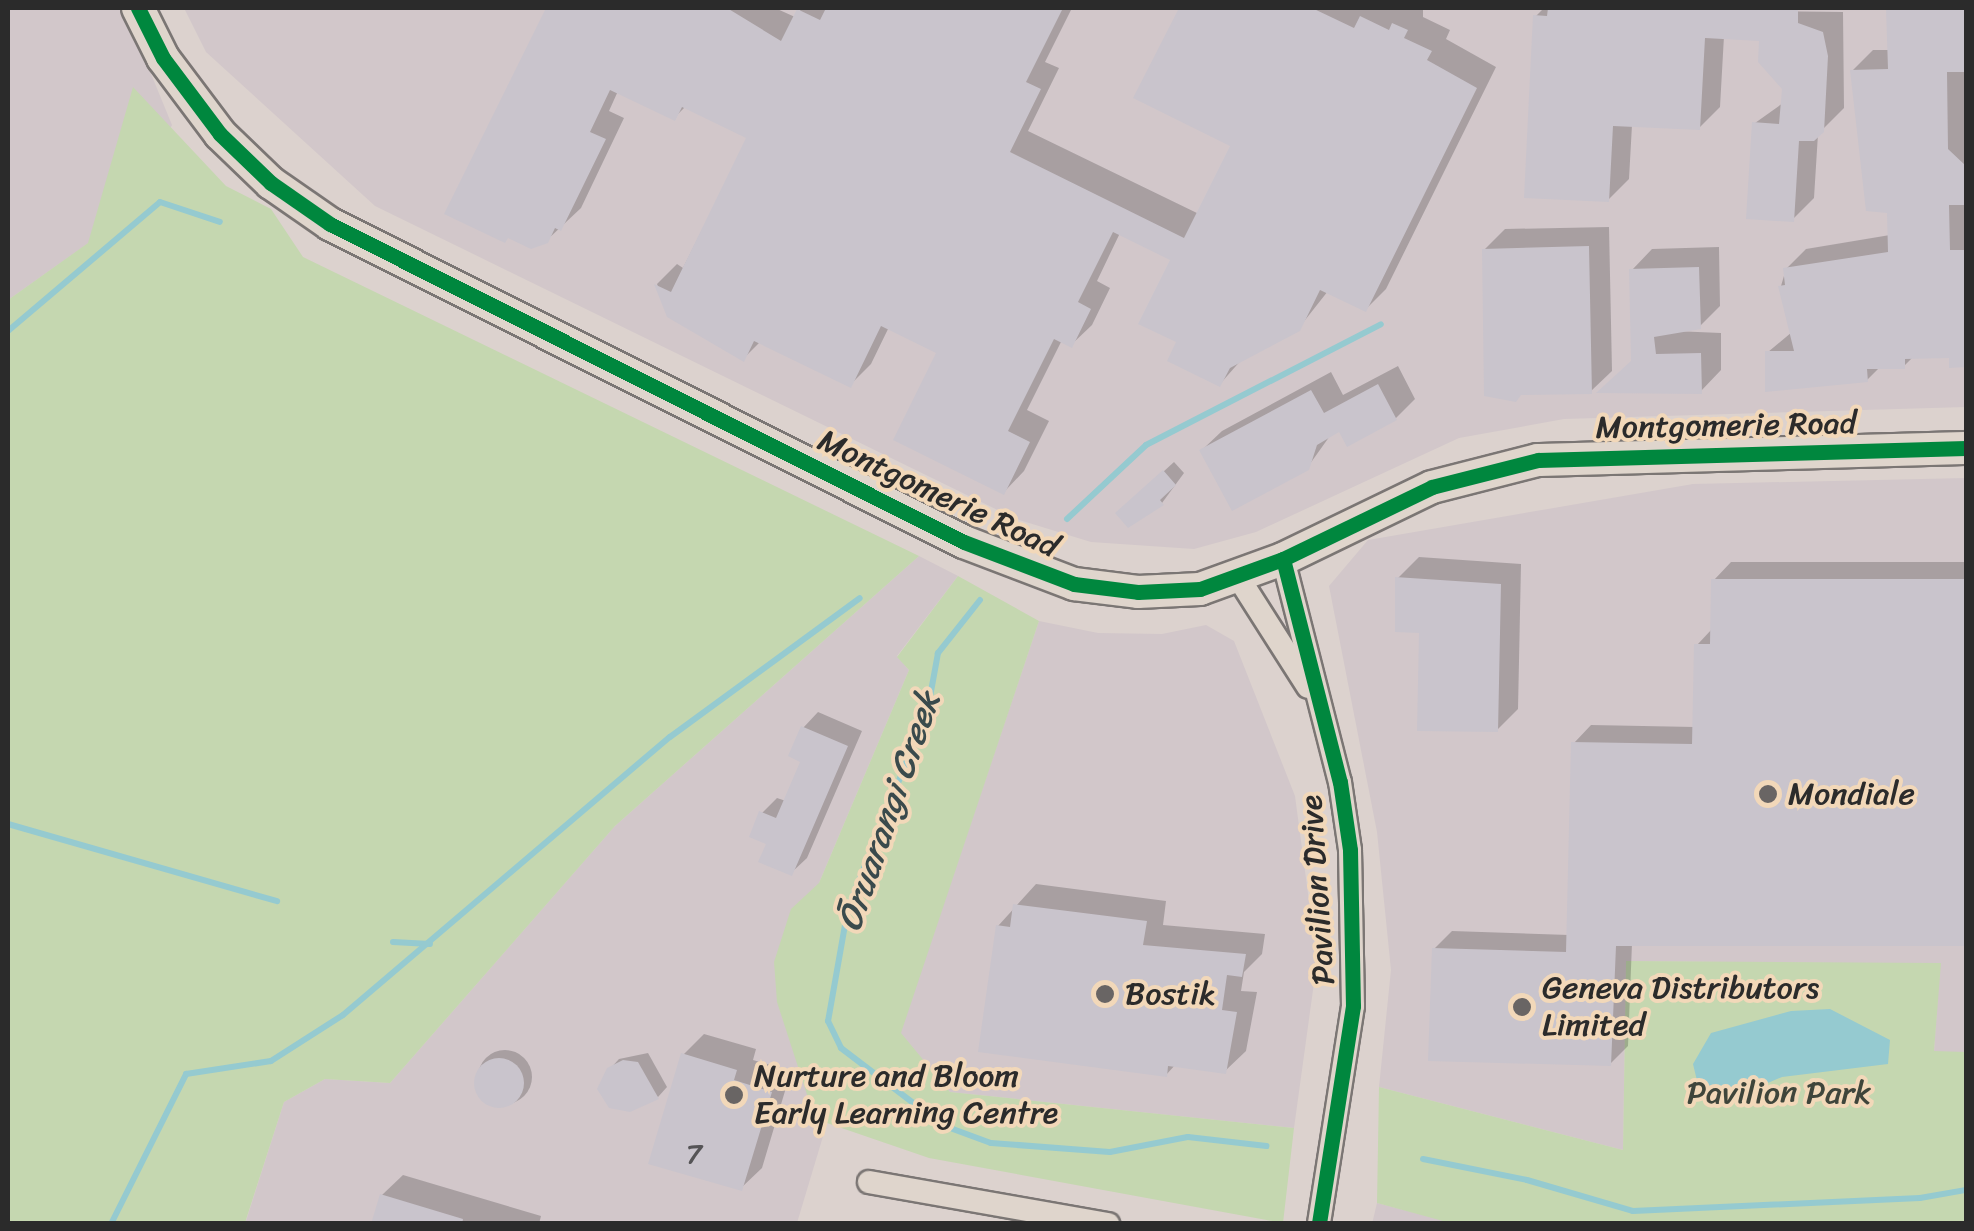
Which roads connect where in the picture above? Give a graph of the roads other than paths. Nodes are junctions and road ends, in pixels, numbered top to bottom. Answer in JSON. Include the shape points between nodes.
{"nodes":[{"id":1,"x":138,"y":8,"type":"edge"},
{"id":2,"x":1966,"y":448,"type":"edge"},
{"id":3,"x":1282,"y":558,"type":"junction"},
{"id":4,"x":1238,"y":577,"type":"junction"},
{"id":5,"x":1313,"y":694,"type":"junction"},
{"id":6,"x":869,"y":1182,"type":"dead end"},
{"id":7,"x":1108,"y":1224,"type":"edge"},
{"id":8,"x":1319,"y":1224,"type":"edge"}],
"edges":[{"from":1,"to":4,"type":"street","name":"Montgomerie Road","via":[[182,88],[244,158],[295,201],[392,258],[1041,575],[1138,592],[1200,589]]},
{"from":2,"to":3,"type":"street","name":"Montgomerie Road","via":[[1538,460],[1432,486]]},
{"from":3,"to":4,"type":"street","name":"Montgomerie Road"},
{"from":3,"to":5,"type":"street","name":"Pavilion Drive","via":[[1302,617]]},
{"from":4,"to":5,"type":"street","name":"Pavilion Drive"},
{"from":5,"to":8,"type":"street","name":"Pavilion Drive","via":[[1340,782],[1350,850],[1353,1006]]},
{"from":6,"to":7,"type":"street"}]}
